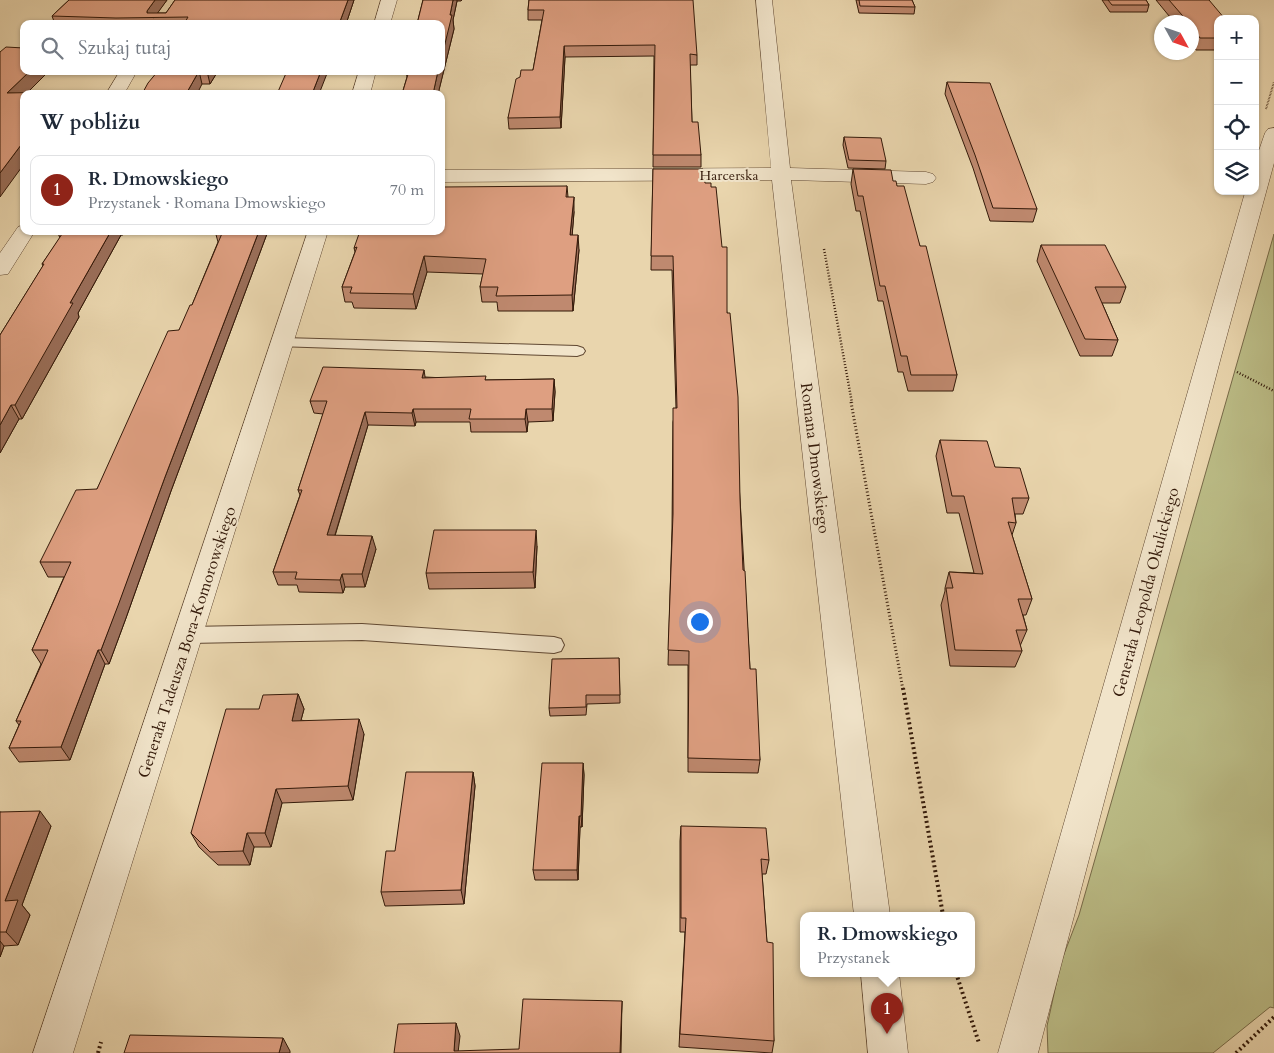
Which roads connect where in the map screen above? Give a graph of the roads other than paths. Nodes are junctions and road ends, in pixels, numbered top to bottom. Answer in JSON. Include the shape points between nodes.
{"nodes":[{"id":1,"x":389,"y":0,"type":"edge"},
{"id":2,"x":764,"y":0,"type":"edge"},
{"id":3,"x":383,"y":20,"type":"edge"},
{"id":4,"x":127,"y":75,"type":"edge"},
{"id":5,"x":367,"y":75,"type":"edge"},
{"id":6,"x":117,"y":90,"type":"edge"},
{"id":7,"x":362,"y":90,"type":"edge"},
{"id":8,"x":1274,"y":133,"type":"edge"},
{"id":9,"x":781,"y":174,"type":"junction"},
{"id":10,"x":445,"y":176,"type":"edge"},
{"id":11,"x":926,"y":178,"type":"dead end"},
{"id":12,"x":22,"y":235,"type":"edge"},
{"id":13,"x":317,"y":235,"type":"edge"},
{"id":14,"x":0,"y":269,"type":"edge"},
{"id":15,"x":283,"y":343,"type":"junction"},
{"id":16,"x":577,"y":351,"type":"dead end"},
{"id":17,"x":188,"y":635,"type":"junction"},
{"id":18,"x":554,"y":645,"type":"dead end"},
{"id":19,"x":872,"y":912,"type":"edge"},
{"id":20,"x":880,"y":977,"type":"edge"},
{"id":21,"x":53,"y":1053,"type":"edge"},
{"id":22,"x":888,"y":1053,"type":"edge"},
{"id":23,"x":1018,"y":1053,"type":"edge"}],
"edges":[{"from":1,"to":3,"type":"street"},
{"from":2,"to":9,"type":"street","name":"Romana Dmowskiego"},
{"from":4,"to":6,"type":"street"},
{"from":5,"to":7,"type":"street"},
{"from":8,"to":23,"type":"street","name":"Generała Leopolda Okulickiego"},
{"from":9,"to":10,"type":"street","name":"Harcerska"},
{"from":9,"to":11,"type":"street","name":"Harcerska"},
{"from":9,"to":19,"type":"street","name":"Romana Dmowskiego"},
{"from":12,"to":14,"type":"street"},
{"from":13,"to":15,"type":"street","name":"Generała Tadeusza Bora-Komorowskiego"},
{"from":15,"to":16,"type":"lane"},
{"from":15,"to":17,"type":"street","name":"Generała Tadeusza Bora-Komorowskiego"},
{"from":17,"to":18,"type":"lane","via":[[362,632]]},
{"from":17,"to":21,"type":"street","name":"Generała Tadeusza Bora-Komorowskiego"},
{"from":20,"to":22,"type":"street"}]}
